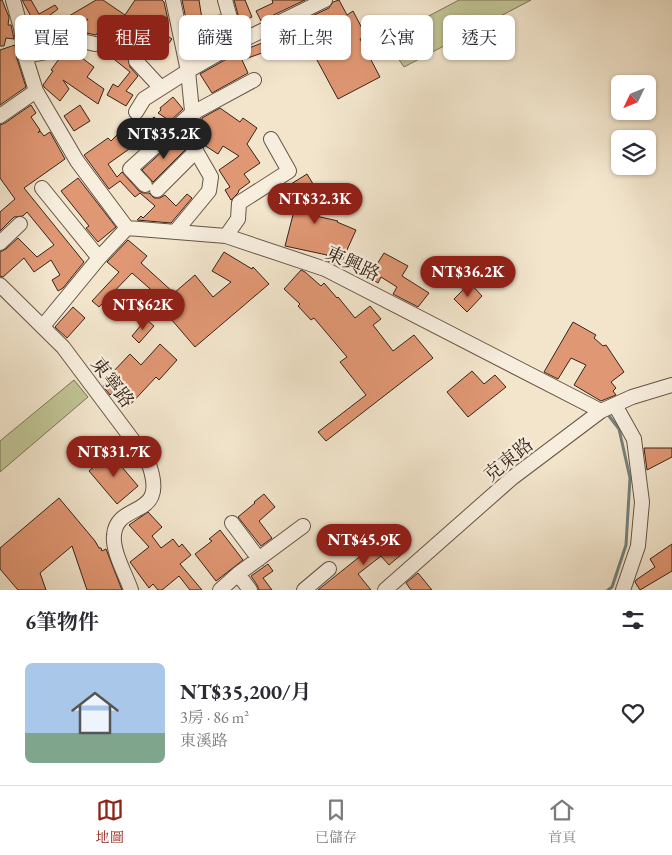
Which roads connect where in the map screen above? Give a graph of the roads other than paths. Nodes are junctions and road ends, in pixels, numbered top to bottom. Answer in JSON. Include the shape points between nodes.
{"nodes":[{"id":1,"x":13,"y":0,"type":"edge"},
{"id":2,"x":173,"y":0,"type":"edge"},
{"id":3,"x":225,"y":0,"type":"edge"},
{"id":4,"x":325,"y":0,"type":"edge"},
{"id":5,"x":17,"y":15,"type":"edge"},
{"id":6,"x":230,"y":15,"type":"edge"},
{"id":7,"x":251,"y":37,"type":"edge"},
{"id":8,"x":87,"y":42,"type":"edge"},
{"id":9,"x":95,"y":44,"type":"dead end"},
{"id":10,"x":26,"y":60,"type":"edge"},
{"id":11,"x":136,"y":60,"type":"dead end"},
{"id":12,"x":208,"y":60,"type":"edge"},
{"id":13,"x":188,"y":71,"type":"junction"},
{"id":14,"x":254,"y":80,"type":"dead end"},
{"id":15,"x":161,"y":88,"type":"junction"},
{"id":16,"x":36,"y":91,"type":"junction"},
{"id":17,"x":136,"y":112,"type":"dead end"},
{"id":18,"x":191,"y":114,"type":"junction"},
{"id":19,"x":0,"y":116,"type":"edge"},
{"id":20,"x":271,"y":139,"type":"dead end"},
{"id":21,"x":196,"y":151,"type":"junction"},
{"id":22,"x":42,"y":188,"type":"dead end"},
{"id":23,"x":20,"y":224,"type":"dead end"},
{"id":24,"x":127,"y":228,"type":"junction"},
{"id":25,"x":176,"y":231,"type":"junction"},
{"id":26,"x":226,"y":236,"type":"junction"},
{"id":27,"x":0,"y":244,"type":"edge"},
{"id":28,"x":99,"y":258,"type":"junction"},
{"id":29,"x":0,"y":285,"type":"edge"},
{"id":30,"x":43,"y":326,"type":"junction"},
{"id":31,"x":672,"y":385,"type":"edge"},
{"id":32,"x":615,"y":405,"type":"junction"},
{"id":33,"x":601,"y":411,"type":"junction"},
{"id":34,"x":232,"y":523,"type":"dead end"},
{"id":35,"x":303,"y":526,"type":"dead end"},
{"id":36,"x":259,"y":559,"type":"junction"},
{"id":37,"x":329,"y":569,"type":"dead end"},
{"id":38,"x":238,"y":574,"type":"junction"},
{"id":39,"x":131,"y":590,"type":"edge"},
{"id":40,"x":220,"y":590,"type":"edge"},
{"id":41,"x":250,"y":590,"type":"edge"},
{"id":42,"x":304,"y":590,"type":"edge"},
{"id":43,"x":385,"y":590,"type":"edge"},
{"id":44,"x":623,"y":590,"type":"edge"}],
"edges":[{"from":1,"to":5,"type":"street"},
{"from":2,"to":13,"type":"street"},
{"from":3,"to":6,"type":"street"},
{"from":4,"to":7,"type":"street"},
{"from":8,"to":9,"type":"street"},
{"from":10,"to":16,"type":"street"},
{"from":11,"to":15,"type":"street"},
{"from":12,"to":13,"type":"street"},
{"from":13,"to":15,"type":"street"},
{"from":13,"to":18,"type":"street"},
{"from":14,"to":18,"type":"street"},
{"from":15,"to":17,"type":"street","via":[[144,99]]},
{"from":16,"to":19,"type":"street"},
{"from":16,"to":24,"type":"street","via":[[77,161]]},
{"from":18,"to":21,"type":"street"},
{"from":18,"to":21,"type":"street","via":[[130,169],[151,188]]},
{"from":20,"to":26,"type":"street","via":[[289,171],[239,203],[238,219]]},
{"from":21,"to":25,"type":"street","via":[[210,177],[209,191]]},
{"from":22,"to":28,"type":"street"},
{"from":23,"to":27,"type":"street"},
{"from":24,"to":25,"type":"street","name":"東興路"},
{"from":24,"to":28,"type":"street"},
{"from":25,"to":26,"type":"street","name":"東興路"},
{"from":26,"to":33,"type":"street","name":"東興路","via":[[325,269]]},
{"from":28,"to":30,"type":"street"},
{"from":29,"to":30,"type":"street","name":"東寧路"},
{"from":30,"to":39,"type":"street","name":"東寧路","via":[[147,459],[153,474],[152,498],[115,528],[114,545]]},
{"from":31,"to":32,"type":"street","name":"克東路"},
{"from":32,"to":33,"type":"street","name":"克東路"},
{"from":32,"to":44,"type":"street","via":[[634,439],[642,502],[638,546]]},
{"from":33,"to":43,"type":"street","name":"克東路","via":[[512,478]]},
{"from":34,"to":36,"type":"street"},
{"from":35,"to":36,"type":"street"},
{"from":36,"to":38,"type":"street"},
{"from":37,"to":42,"type":"street"},
{"from":38,"to":40,"type":"street"},
{"from":38,"to":41,"type":"street"}]}
